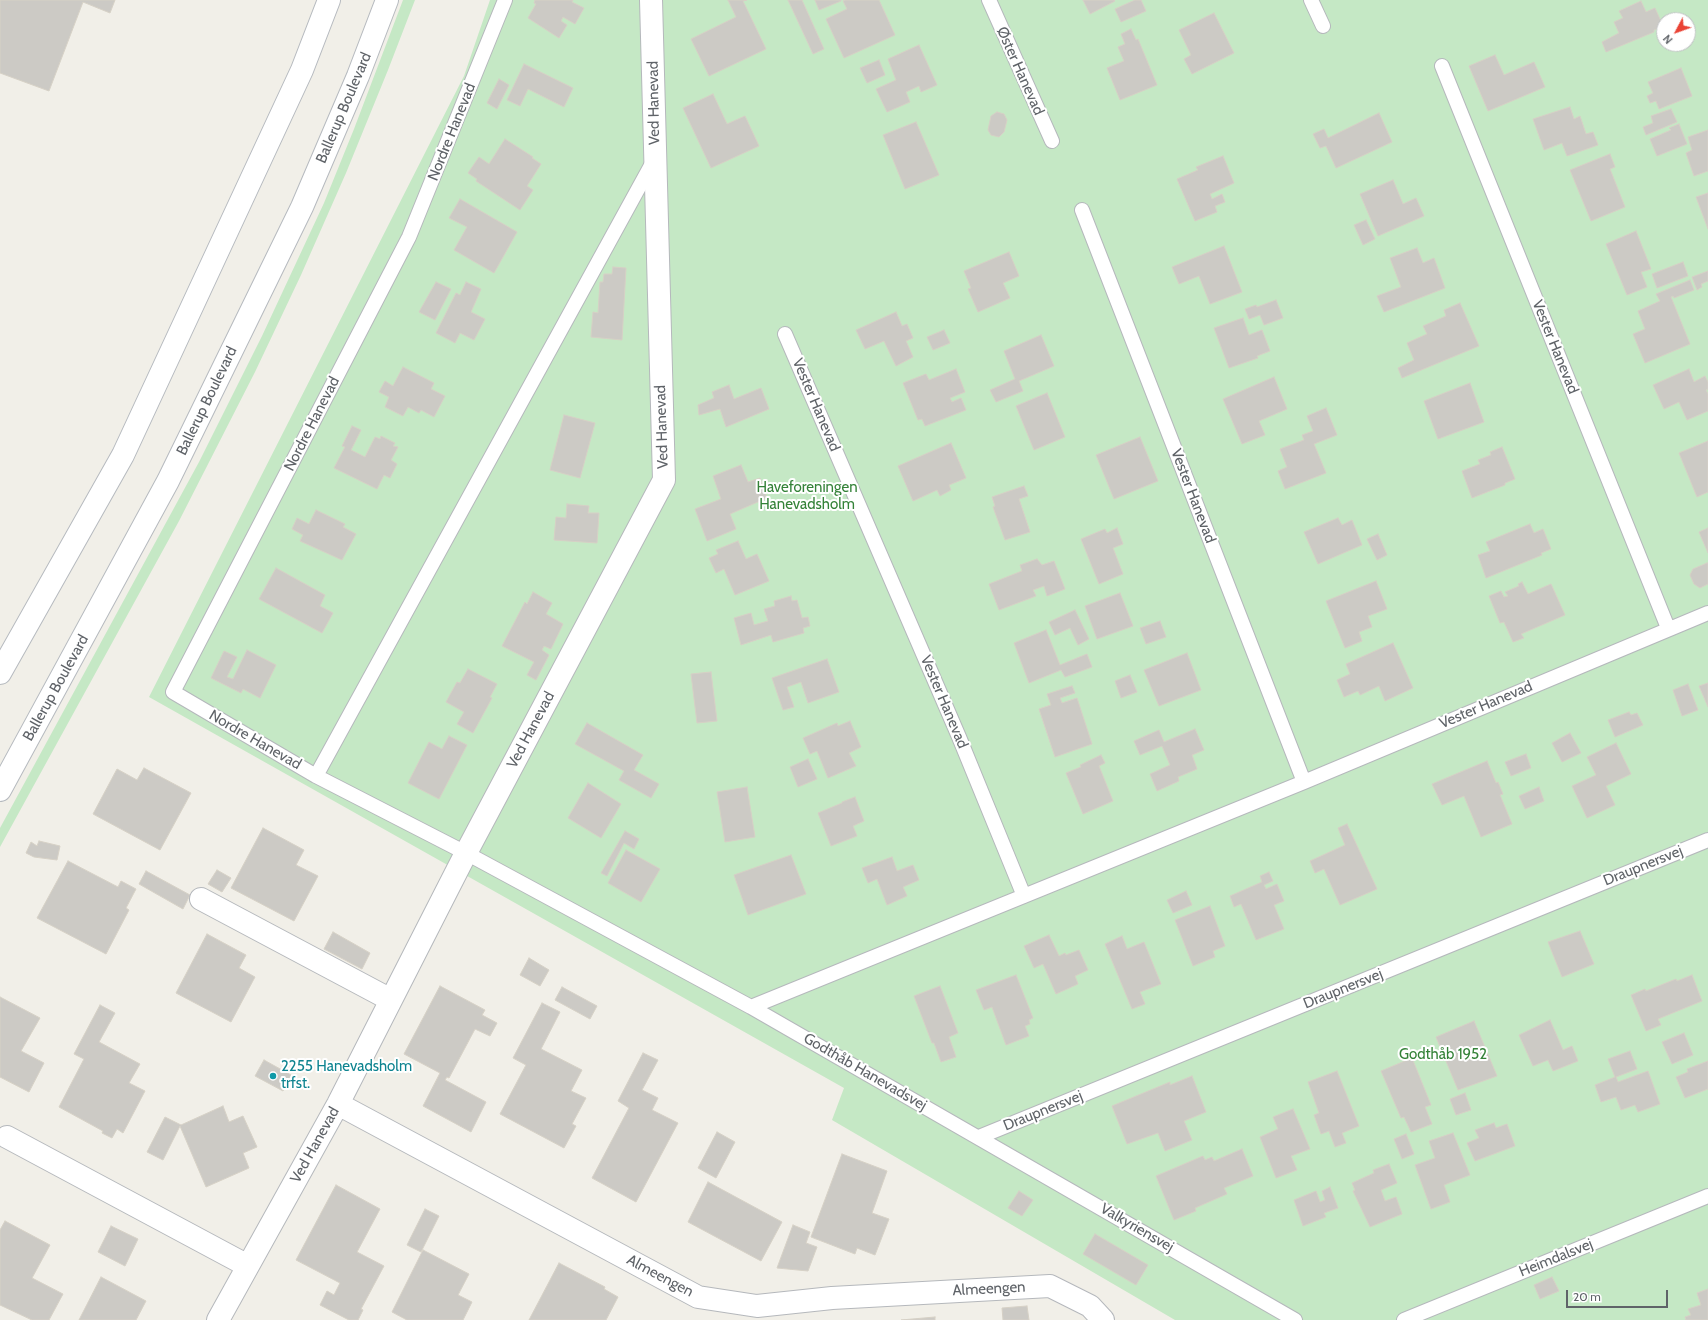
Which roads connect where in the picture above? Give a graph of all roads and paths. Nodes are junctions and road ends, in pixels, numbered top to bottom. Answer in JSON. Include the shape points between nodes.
{"nodes":[{"id":1,"x":329,"y":0,"type":"edge"},
{"id":2,"x":387,"y":0,"type":"edge"},
{"id":3,"x":505,"y":0,"type":"edge"},
{"id":4,"x":651,"y":0,"type":"edge"},
{"id":5,"x":989,"y":0,"type":"edge"},
{"id":6,"x":1311,"y":0,"type":"edge"},
{"id":7,"x":1323,"y":26,"type":"dead end"},
{"id":8,"x":1442,"y":66,"type":"dead end"},
{"id":9,"x":1052,"y":141,"type":"dead end"},
{"id":10,"x":655,"y":158,"type":"junction"},
{"id":11,"x":1082,"y":210,"type":"dead end"},
{"id":12,"x":785,"y":334,"type":"dead end"},
{"id":13,"x":1708,"y":613,"type":"edge"},
{"id":14,"x":1668,"y":628,"type":"junction"},
{"id":15,"x":0,"y":674,"type":"edge"},
{"id":16,"x":316,"y":776,"type":"junction"},
{"id":17,"x":1304,"y":782,"type":"junction"},
{"id":18,"x":0,"y":790,"type":"edge"},
{"id":19,"x":1708,"y":840,"type":"edge"},
{"id":20,"x":466,"y":853,"type":"junction"},
{"id":21,"x":1024,"y":896,"type":"junction"},
{"id":22,"x":201,"y":899,"type":"dead end"},
{"id":23,"x":391,"y":1000,"type":"junction"},
{"id":24,"x":751,"y":1007,"type":"junction"},
{"id":25,"x":338,"y":1104,"type":"junction"},
{"id":26,"x":7,"y":1137,"type":"dead end"},
{"id":27,"x":979,"y":1137,"type":"junction"},
{"id":28,"x":1708,"y":1196,"type":"edge"},
{"id":29,"x":248,"y":1266,"type":"junction"},
{"id":30,"x":218,"y":1320,"type":"edge"},
{"id":31,"x":1103,"y":1320,"type":"edge"},
{"id":32,"x":1295,"y":1320,"type":"edge"},
{"id":33,"x":1404,"y":1320,"type":"edge"}],
"edges":[{"from":1,"to":15,"type":"street","via":[[296,84],[123,455]]},
{"from":2,"to":18,"type":"street","name":"Ballerup Boulevard","via":[[358,76],[302,207],[168,481]]},
{"from":3,"to":16,"type":"lane","name":"Nordre Hanevad","via":[[409,237],[174,692]]},
{"from":4,"to":10,"type":"street","name":"Ved Hanevad"},
{"from":5,"to":9,"type":"lane","name":"Øster Hanevad"},
{"from":6,"to":7,"type":"lane"},
{"from":8,"to":14,"type":"lane","name":"Vester Hanevad"},
{"from":10,"to":16,"type":"lane","name":"Nordre Hanevad"},
{"from":10,"to":20,"type":"street","name":"Ved Hanevad","via":[[664,480]]},
{"from":11,"to":17,"type":"lane","name":"Vester Hanevad"},
{"from":12,"to":21,"type":"lane","name":"Vester Hanevad","via":[[959,737]]},
{"from":13,"to":14,"type":"lane","name":"Vester Hanevad"},
{"from":14,"to":17,"type":"lane","name":"Vester Hanevad"},
{"from":16,"to":20,"type":"lane","name":"Nordre Hanevad"},
{"from":17,"to":21,"type":"lane","name":"Vester Hanevad"},
{"from":19,"to":27,"type":"lane","name":"Draupnersvej"},
{"from":20,"to":23,"type":"street","name":"Ved Hanevad"},
{"from":20,"to":24,"type":"lane"},
{"from":21,"to":24,"type":"lane","name":"Vester Hanevad"},
{"from":22,"to":23,"type":"street"},
{"from":23,"to":25,"type":"street","name":"Ved Hanevad"},
{"from":24,"to":27,"type":"lane","name":"Godthåb Hanevadsvej"},
{"from":25,"to":29,"type":"street","name":"Ved Hanevad"},
{"from":25,"to":31,"type":"street","name":"Almeengen","via":[[698,1297],[757,1306],[832,1298],[1050,1286],[1090,1306]]},
{"from":26,"to":29,"type":"street"},
{"from":27,"to":32,"type":"lane","name":"Valkyriensvej"},
{"from":28,"to":33,"type":"lane","name":"Heimdalsvej"},
{"from":29,"to":30,"type":"street","name":"Ved Hanevad"}]}
